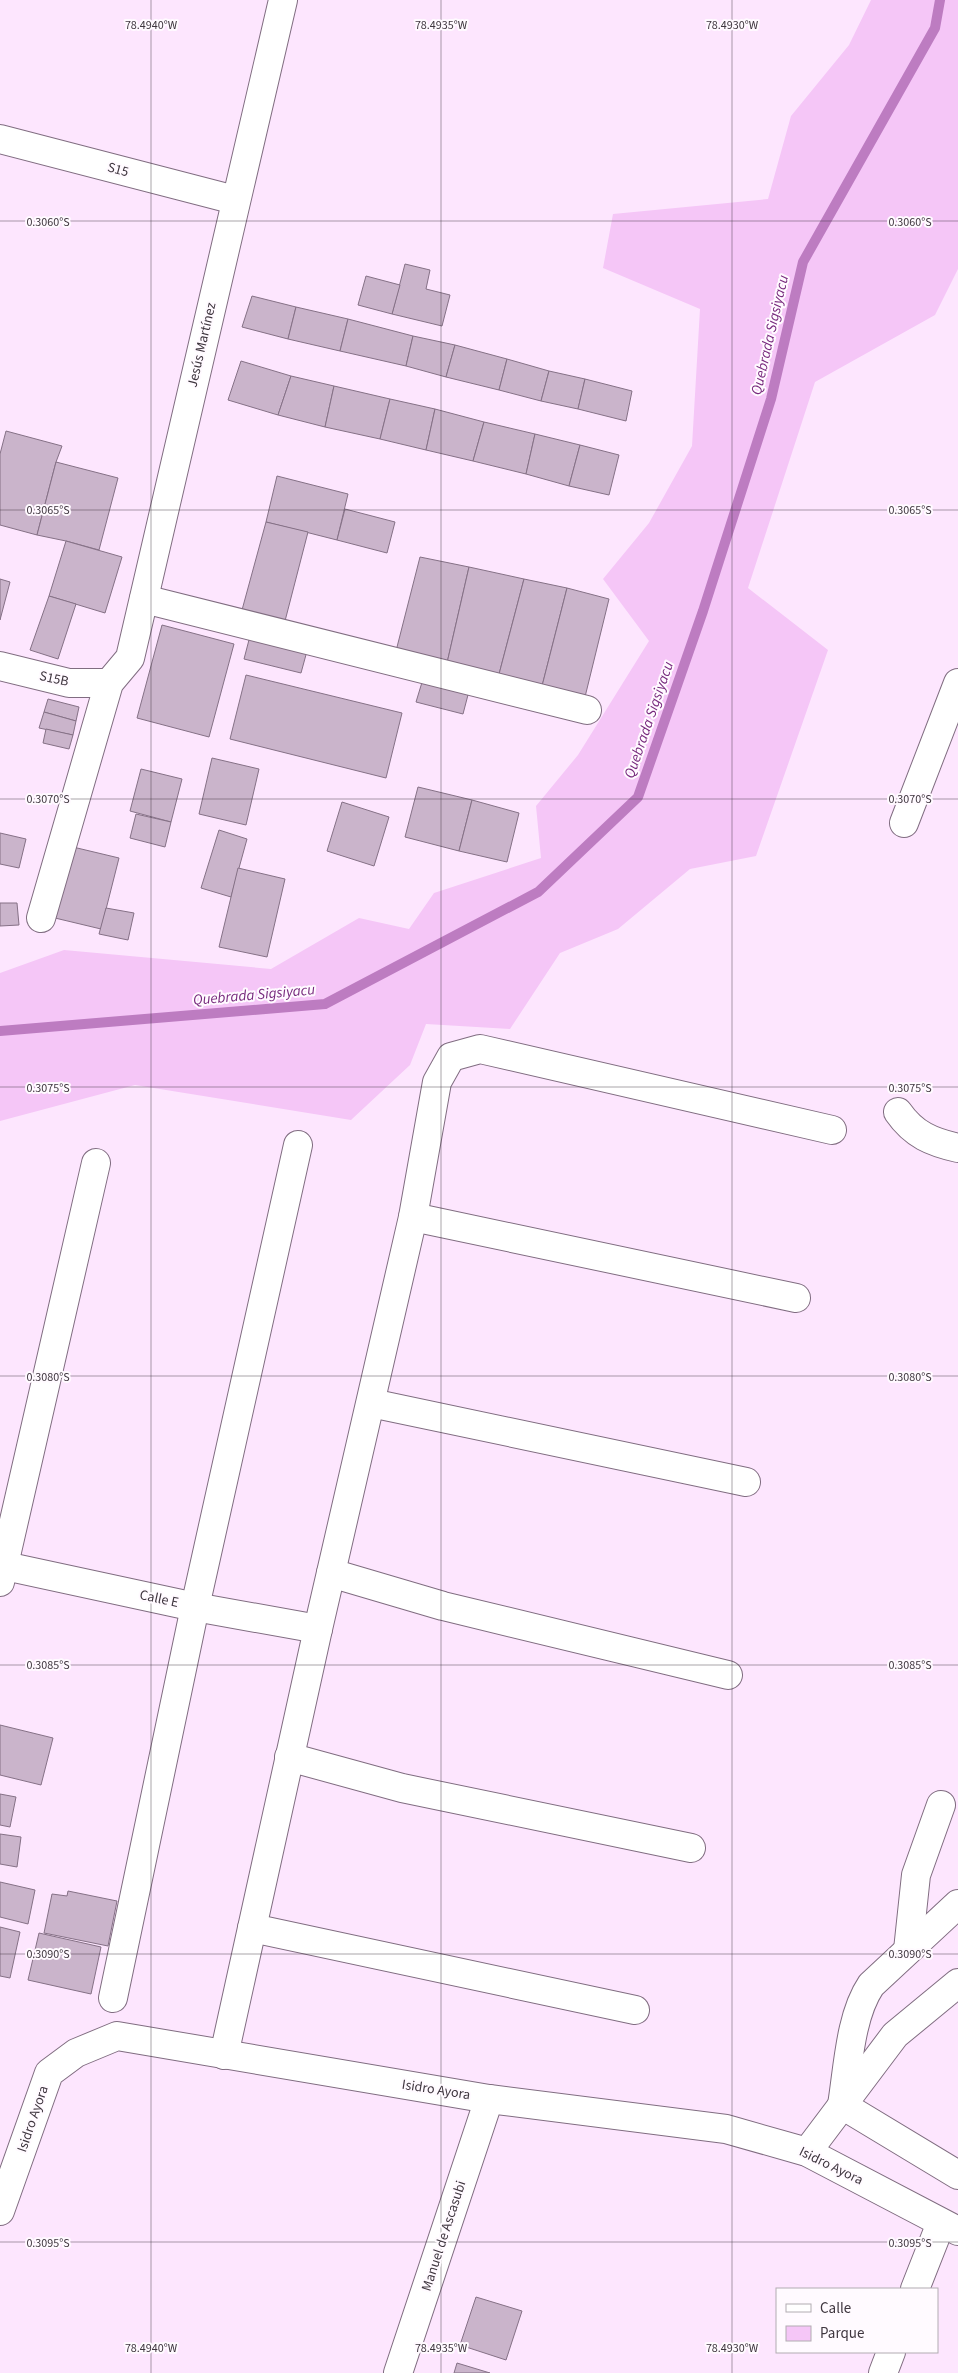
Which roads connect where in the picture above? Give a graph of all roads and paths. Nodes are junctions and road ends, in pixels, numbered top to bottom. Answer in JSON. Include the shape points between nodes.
{"nodes":[{"id":1,"x":283,"y":0,"type":"edge"},
{"id":2,"x":0,"y":139,"type":"edge"},
{"id":3,"x":235,"y":200,"type":"junction"},
{"id":4,"x":144,"y":599,"type":"junction"},
{"id":5,"x":0,"y":666,"type":"edge"},
{"id":6,"x":109,"y":683,"type":"junction"},
{"id":7,"x":958,"y":683,"type":"edge"},
{"id":8,"x":586,"y":710,"type":"dead end"},
{"id":9,"x":904,"y":823,"type":"dead end"},
{"id":10,"x":41,"y":918,"type":"dead end"},
{"id":11,"x":898,"y":1112,"type":"dead end"},
{"id":12,"x":832,"y":1130,"type":"dead end"},
{"id":13,"x":298,"y":1145,"type":"dead end"},
{"id":14,"x":958,"y":1148,"type":"edge"},
{"id":15,"x":96,"y":1163,"type":"dead end"},
{"id":16,"x":413,"y":1217,"type":"junction"},
{"id":17,"x":796,"y":1298,"type":"dead end"},
{"id":18,"x":372,"y":1403,"type":"junction"},
{"id":19,"x":746,"y":1482,"type":"dead end"},
{"id":20,"x":1,"y":1571,"type":"edge"},
{"id":21,"x":331,"y":1573,"type":"junction"},
{"id":22,"x":195,"y":1607,"type":"junction"},
{"id":23,"x":318,"y":1628,"type":"junction"},
{"id":24,"x":728,"y":1675,"type":"dead end"},
{"id":25,"x":290,"y":1757,"type":"junction"},
{"id":26,"x":941,"y":1805,"type":"dead end"},
{"id":27,"x":691,"y":1848,"type":"dead end"},
{"id":28,"x":958,"y":1904,"type":"edge"},
{"id":29,"x":252,"y":1928,"type":"junction"},
{"id":30,"x":908,"y":1950,"type":"junction"},
{"id":31,"x":958,"y":1983,"type":"edge"},
{"id":32,"x":113,"y":1998,"type":"dead end"},
{"id":33,"x":635,"y":2010,"type":"dead end"},
{"id":34,"x":224,"y":2055,"type":"junction"},
{"id":35,"x":489,"y":2099,"type":"junction"},
{"id":36,"x":842,"y":2105,"type":"junction"},
{"id":37,"x":808,"y":2152,"type":"junction"},
{"id":38,"x":956,"y":2171,"type":"edge"},
{"id":39,"x":0,"y":2211,"type":"edge"},
{"id":40,"x":950,"y":2227,"type":"edge"},
{"id":41,"x":916,"y":2288,"type":"edge"},
{"id":42,"x":891,"y":2353,"type":"edge"},
{"id":43,"x":398,"y":2373,"type":"edge"},
{"id":44,"x":882,"y":2373,"type":"edge"}],
"edges":[{"from":1,"to":3,"type":"street","name":"Jesús Martínez"},
{"from":2,"to":3,"type":"street","name":"S15"},
{"from":3,"to":4,"type":"street","name":"Jesús Martínez"},
{"from":4,"to":6,"type":"street","name":"Jesús Martínez","via":[[130,658]]},
{"from":4,"to":8,"type":"street"},
{"from":5,"to":6,"type":"street","name":"S15B","via":[[68,683]]},
{"from":6,"to":10,"type":"street"},
{"from":7,"to":9,"type":"street"},
{"from":11,"to":14,"type":"street","via":[[915,1132]]},
{"from":12,"to":16,"type":"street","via":[[480,1049],[451,1057],[436,1082]]},
{"from":13,"to":22,"type":"street"},
{"from":15,"to":20,"type":"street"},
{"from":16,"to":17,"type":"street"},
{"from":16,"to":18,"type":"street"},
{"from":18,"to":19,"type":"street"},
{"from":18,"to":21,"type":"street"},
{"from":20,"to":22,"type":"street","name":"Calle E"},
{"from":21,"to":23,"type":"street"},
{"from":21,"to":24,"type":"street","via":[[443,1606]]},
{"from":22,"to":23,"type":"street","name":"Calle E"},
{"from":22,"to":32,"type":"street"},
{"from":23,"to":25,"type":"street"},
{"from":25,"to":27,"type":"street","via":[[402,1788]]},
{"from":25,"to":29,"type":"street"},
{"from":26,"to":30,"type":"street","via":[[916,1875]]},
{"from":28,"to":30,"type":"street"},
{"from":29,"to":33,"type":"street"},
{"from":29,"to":34,"type":"street"},
{"from":30,"to":36,"type":"street","via":[[862,1998]]},
{"from":31,"to":36,"type":"street","via":[[895,2035]]},
{"from":34,"to":35,"type":"street","name":"Isidro Ayora"},
{"from":34,"to":39,"type":"street","name":"Isidro Ayora","via":[[117,2036],[76,2053],[49,2073]]},
{"from":35,"to":37,"type":"street","name":"Isidro Ayora","via":[[726,2129]]},
{"from":35,"to":43,"type":"street","name":"Manuel de Ascasubi"},
{"from":36,"to":37,"type":"street"},
{"from":36,"to":38,"type":"street"},
{"from":37,"to":40,"type":"street","name":"Isidro Ayora"},
{"from":40,"to":41,"type":"street"},
{"from":42,"to":44,"type":"street"}]}
